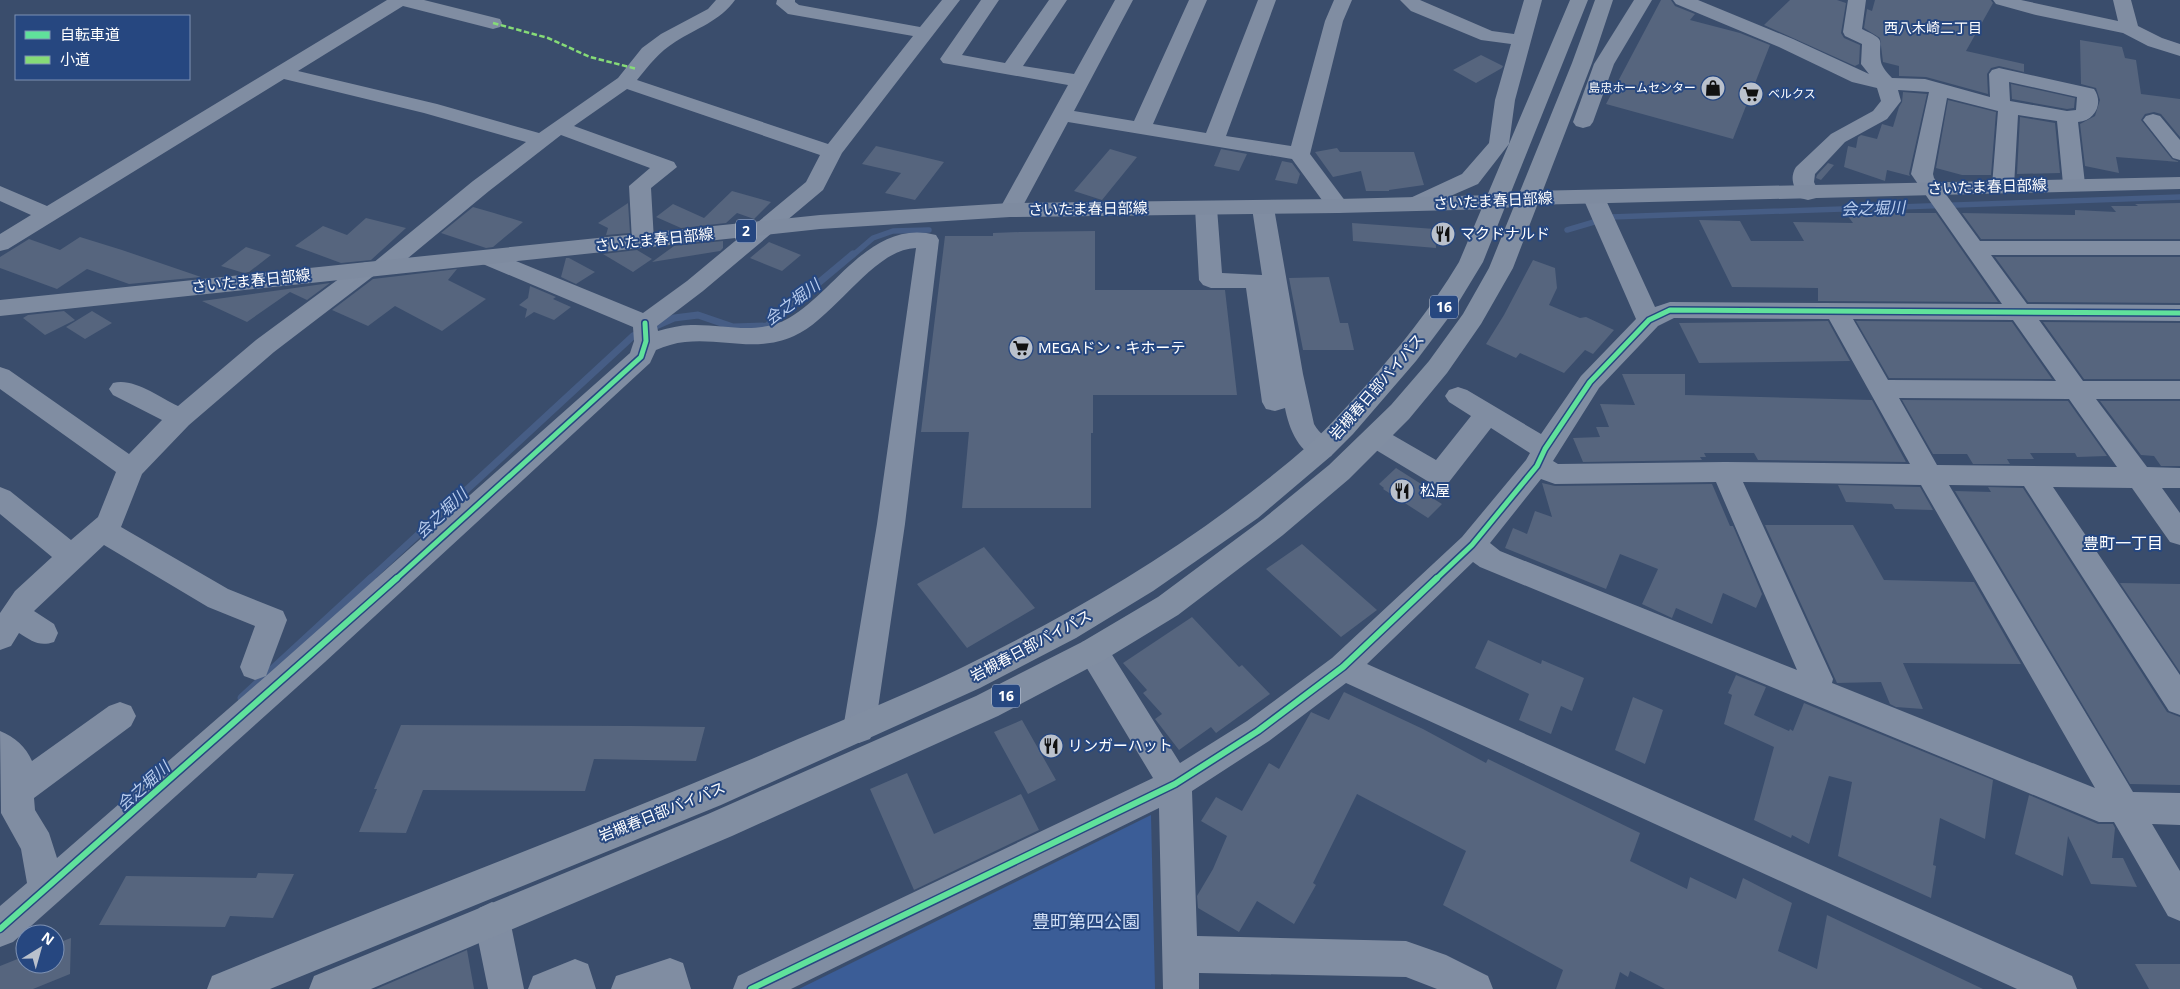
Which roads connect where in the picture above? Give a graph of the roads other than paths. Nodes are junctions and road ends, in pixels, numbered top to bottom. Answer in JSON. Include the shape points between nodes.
{"nodes":[{"id":1,"x":401,"y":0,"type":"edge"},
{"id":2,"x":726,"y":0,"type":"edge"},
{"id":3,"x":786,"y":0,"type":"edge"},
{"id":4,"x":951,"y":0,"type":"edge"},
{"id":5,"x":990,"y":0,"type":"edge"},
{"id":6,"x":1058,"y":0,"type":"edge"},
{"id":7,"x":1124,"y":0,"type":"edge"},
{"id":8,"x":1198,"y":0,"type":"edge"},
{"id":9,"x":1267,"y":0,"type":"edge"},
{"id":10,"x":1343,"y":0,"type":"edge"},
{"id":11,"x":1409,"y":0,"type":"edge"},
{"id":12,"x":1533,"y":0,"type":"edge"},
{"id":13,"x":1578,"y":0,"type":"edge"},
{"id":14,"x":1604,"y":0,"type":"edge"},
{"id":15,"x":1643,"y":0,"type":"edge"},
{"id":16,"x":1682,"y":0,"type":"edge"},
{"id":17,"x":1857,"y":0,"type":"edge"},
{"id":18,"x":2002,"y":0,"type":"edge"},
{"id":19,"x":2122,"y":0,"type":"edge"},
{"id":20,"x":493,"y":23,"type":"dead end"},
{"id":21,"x":2129,"y":29,"type":"junction"},
{"id":22,"x":926,"y":33,"type":"junction"},
{"id":23,"x":1521,"y":40,"type":"junction"},
{"id":24,"x":2180,"y":50,"type":"edge"},
{"id":25,"x":1010,"y":70,"type":"junction"},
{"id":26,"x":284,"y":73,"type":"junction"},
{"id":27,"x":1078,"y":81,"type":"junction"},
{"id":28,"x":626,"y":82,"type":"junction"},
{"id":29,"x":1886,"y":84,"type":"junction"},
{"id":30,"x":1939,"y":90,"type":"junction"},
{"id":31,"x":2004,"y":106,"type":"junction"},
{"id":32,"x":1060,"y":115,"type":"junction"},
{"id":33,"x":2067,"y":117,"type":"junction"},
{"id":34,"x":2153,"y":120,"type":"dead end"},
{"id":35,"x":1583,"y":122,"type":"dead end"},
{"id":36,"x":1141,"y":128,"type":"junction"},
{"id":37,"x":550,"y":134,"type":"junction"},
{"id":38,"x":1214,"y":140,"type":"junction"},
{"id":39,"x":832,"y":152,"type":"junction"},
{"id":40,"x":1299,"y":154,"type":"junction"},
{"id":41,"x":2180,"y":154,"type":"edge"},
{"id":42,"x":2180,"y":183,"type":"edge"},
{"id":43,"x":2074,"y":184,"type":"junction"},
{"id":44,"x":2003,"y":186,"type":"junction"},
{"id":45,"x":0,"y":192,"type":"edge"},
{"id":46,"x":1808,"y":193,"type":"junction"},
{"id":47,"x":1529,"y":198,"type":"junction"},
{"id":48,"x":1938,"y":200,"type":"junction"},
{"id":49,"x":1495,"y":202,"type":"junction"},
{"id":50,"x":1416,"y":204,"type":"junction"},
{"id":51,"x":1338,"y":206,"type":"junction"},
{"id":52,"x":1263,"y":208,"type":"junction"},
{"id":53,"x":1010,"y":210,"type":"junction"},
{"id":54,"x":1600,"y":212,"type":"junction"},
{"id":55,"x":939,"y":214,"type":"junction"},
{"id":56,"x":48,"y":215,"type":"junction"},
{"id":57,"x":1207,"y":216,"type":"junction"},
{"id":58,"x":761,"y":229,"type":"junction"},
{"id":59,"x":928,"y":240,"type":"junction"},
{"id":60,"x":643,"y":241,"type":"junction"},
{"id":61,"x":0,"y":244,"type":"edge"},
{"id":62,"x":1975,"y":248,"type":"junction"},
{"id":63,"x":2180,"y":248,"type":"edge"},
{"id":64,"x":486,"y":257,"type":"junction"},
{"id":65,"x":374,"y":268,"type":"junction"},
{"id":66,"x":0,"y":308,"type":"edge"},
{"id":67,"x":1837,"y":312,"type":"junction"},
{"id":68,"x":2020,"y":312,"type":"junction"},
{"id":69,"x":2180,"y":312,"type":"edge"},
{"id":70,"x":1649,"y":320,"type":"junction"},
{"id":71,"x":645,"y":332,"type":"junction"},
{"id":72,"x":1280,"y":375,"type":"junction"},
{"id":73,"x":0,"y":376,"type":"edge"},
{"id":74,"x":122,"y":389,"type":"dead end"},
{"id":75,"x":1882,"y":389,"type":"junction"},
{"id":76,"x":2180,"y":390,"type":"edge"},
{"id":77,"x":2077,"y":391,"type":"junction"},
{"id":78,"x":1458,"y":396,"type":"dead end"},
{"id":79,"x":1275,"y":402,"type":"dead end"},
{"id":80,"x":1488,"y":414,"type":"junction"},
{"id":81,"x":180,"y":418,"type":"junction"},
{"id":82,"x":1387,"y":445,"type":"junction"},
{"id":83,"x":1322,"y":449,"type":"junction"},
{"id":84,"x":1541,"y":458,"type":"junction"},
{"id":85,"x":132,"y":469,"type":"junction"},
{"id":86,"x":1726,"y":472,"type":"junction"},
{"id":87,"x":1930,"y":476,"type":"junction"},
{"id":88,"x":2034,"y":478,"type":"junction"},
{"id":89,"x":2139,"y":478,"type":"junction"},
{"id":90,"x":2180,"y":478,"type":"edge"},
{"id":91,"x":0,"y":498,"type":"edge"},
{"id":92,"x":101,"y":529,"type":"junction"},
{"id":93,"x":2180,"y":534,"type":"edge"},
{"id":94,"x":1472,"y":545,"type":"junction"},
{"id":95,"x":72,"y":557,"type":"junction"},
{"id":96,"x":7,"y":626,"type":"edge"},
{"id":97,"x":43,"y":633,"type":"dead end"},
{"id":98,"x":1093,"y":651,"type":"junction"},
{"id":99,"x":255,"y":667,"type":"dead end"},
{"id":100,"x":1343,"y":667,"type":"junction"},
{"id":101,"x":1816,"y":691,"type":"junction"},
{"id":102,"x":2180,"y":701,"type":"edge"},
{"id":103,"x":120,"y":716,"type":"dead end"},
{"id":104,"x":859,"y":729,"type":"junction"},
{"id":105,"x":2,"y":750,"type":"edge"},
{"id":106,"x":1175,"y":784,"type":"junction"},
{"id":107,"x":18,"y":791,"type":"junction"},
{"id":108,"x":2125,"y":808,"type":"junction"},
{"id":109,"x":2180,"y":809,"type":"edge"},
{"id":110,"x":44,"y":880,"type":"junction"},
{"id":111,"x":2180,"y":904,"type":"edge"},
{"id":112,"x":492,"y":920,"type":"junction"},
{"id":113,"x":0,"y":929,"type":"edge"},
{"id":114,"x":1180,"y":954,"type":"junction"},
{"id":115,"x":2037,"y":984,"type":"edge"},
{"id":116,"x":225,"y":989,"type":"edge"},
{"id":117,"x":327,"y":989,"type":"edge"},
{"id":118,"x":506,"y":989,"type":"edge"},
{"id":119,"x":546,"y":989,"type":"edge"},
{"id":120,"x":578,"y":989,"type":"edge"},
{"id":121,"x":629,"y":989,"type":"edge"},
{"id":122,"x":673,"y":989,"type":"edge"},
{"id":123,"x":751,"y":989,"type":"edge"},
{"id":124,"x":1181,"y":989,"type":"edge"},
{"id":125,"x":1475,"y":989,"type":"edge"}],
"edges":[{"from":1,"to":20,"type":"street"},
{"from":1,"to":26,"type":"street"},
{"from":2,"to":28,"type":"street","via":[[714,13],[649,52]]},
{"from":3,"to":22,"type":"street","via":[[785,4],[794,10]]},
{"from":4,"to":22,"type":"street"},
{"from":5,"to":25,"type":"street","via":[[950,59]]},
{"from":6,"to":25,"type":"street"},
{"from":7,"to":27,"type":"street"},
{"from":8,"to":36,"type":"street"},
{"from":9,"to":38,"type":"street"},
{"from":10,"to":40,"type":"street","via":[[1334,22]]},
{"from":11,"to":23,"type":"street","via":[[1488,36]]},
{"from":12,"to":23,"type":"street"},
{"from":13,"to":49,"type":"highway","name":"岩槻春日部バイパス","number":"16"},
{"from":14,"to":47,"type":"highway","name":"岩槻春日部バイパス","number":"16"},
{"from":15,"to":35,"type":"street","via":[[1604,64]]},
{"from":16,"to":29,"type":"street","via":[[1786,43],[1859,78]]},
{"from":17,"to":29,"type":"street","via":[[1852,32],[1872,41],[1870,64]]},
{"from":18,"to":21,"type":"street"},
{"from":19,"to":21,"type":"street"},
{"from":21,"to":24,"type":"street"},
{"from":22,"to":39,"type":"street"},
{"from":23,"to":50,"type":"street","via":[[1505,100],[1499,144],[1470,179]]},
{"from":25,"to":27,"type":"street"},
{"from":26,"to":37,"type":"street"},
{"from":26,"to":56,"type":"street"},
{"from":27,"to":32,"type":"street"},
{"from":28,"to":37,"type":"street"},
{"from":28,"to":39,"type":"street"},
{"from":29,"to":30,"type":"street"},
{"from":29,"to":46,"type":"street","via":[[1891,101],[1880,116],[1838,138],[1804,172],[1803,182]]},
{"from":30,"to":31,"type":"street"},
{"from":30,"to":48,"type":"street","via":[[1922,174]]},
{"from":31,"to":33,"type":"street"},
{"from":31,"to":33,"type":"street","via":[[1999,74],[2087,94],[2086,112],[2082,116]]},
{"from":31,"to":44,"type":"street"},
{"from":32,"to":36,"type":"street"},
{"from":32,"to":53,"type":"street"},
{"from":33,"to":43,"type":"street"},
{"from":34,"to":41,"type":"street"},
{"from":36,"to":38,"type":"street"},
{"from":37,"to":60,"type":"street","via":[[666,167],[640,186]]},
{"from":37,"to":65,"type":"street"},
{"from":38,"to":40,"type":"street"},
{"from":39,"to":58,"type":"street","via":[[816,185]]},
{"from":40,"to":51,"type":"street"},
{"from":42,"to":43,"type":"main road","name":"さいたま春日部線","number":"2"},
{"from":43,"to":44,"type":"main road","name":"さいたま春日部線","number":"2"},
{"from":44,"to":48,"type":"main road","name":"さいたま春日部線","number":"2"},
{"from":45,"to":56,"type":"street"},
{"from":46,"to":48,"type":"main road","name":"さいたま春日部線","number":"2"},
{"from":46,"to":54,"type":"main road","name":"さいたま春日部線","number":"2"},
{"from":47,"to":49,"type":"main road","name":"さいたま春日部線","number":"2"},
{"from":47,"to":54,"type":"main road","name":"さいたま春日部線","number":"2"},
{"from":47,"to":82,"type":"highway","name":"岩槻春日部バイパス","number":"16","via":[[1501,268],[1438,367],[1400,412]]},
{"from":48,"to":62,"type":"street"},
{"from":49,"to":50,"type":"main road","name":"さいたま春日部線","number":"2"},
{"from":49,"to":83,"type":"highway","name":"岩槻春日部バイパス","number":"16","via":[[1471,262],[1444,307],[1372,397]]},
{"from":50,"to":51,"type":"main road","name":"さいたま春日部線","number":"2"},
{"from":51,"to":52,"type":"main road","name":"さいたま春日部線","number":"2"},
{"from":52,"to":57,"type":"main road","name":"さいたま春日部線","number":"2"},
{"from":52,"to":72,"type":"street"},
{"from":53,"to":55,"type":"main road","name":"さいたま春日部線","number":"2"},
{"from":53,"to":57,"type":"main road","name":"さいたま春日部線","number":"2"},
{"from":54,"to":70,"type":"street"},
{"from":55,"to":58,"type":"main road","name":"さいたま春日部線","number":"2"},
{"from":55,"to":59,"type":"street","via":[[935,238]]},
{"from":56,"to":61,"type":"street"},
{"from":57,"to":72,"type":"street","via":[[1211,280],[1258,281]]},
{"from":58,"to":60,"type":"main road","name":"さいたま春日部線","number":"2"},
{"from":58,"to":71,"type":"street"},
{"from":59,"to":71,"type":"street","via":[[913,239],[872,256],[801,322],[780,333],[764,338]]},
{"from":59,"to":104,"type":"street","via":[[900,525],[874,564]]},
{"from":60,"to":64,"type":"main road","name":"さいたま春日部線","number":"2"},
{"from":62,"to":63,"type":"street"},
{"from":62,"to":68,"type":"street"},
{"from":64,"to":65,"type":"main road","name":"さいたま春日部線","number":"2"},
{"from":64,"to":71,"type":"street"},
{"from":65,"to":66,"type":"main road","name":"さいたま春日部線","number":"2"},
{"from":65,"to":81,"type":"street","via":[[265,346]]},
{"from":67,"to":68,"type":"street"},
{"from":67,"to":70,"type":"street","via":[[1670,310]]},
{"from":67,"to":75,"type":"street"},
{"from":68,"to":69,"type":"street"},
{"from":68,"to":77,"type":"street"},
{"from":70,"to":84,"type":"street","via":[[1590,382]]},
{"from":71,"to":110,"type":"street","via":[[640,357],[307,659]]},
{"from":72,"to":79,"type":"street"},
{"from":72,"to":83,"type":"street","via":[[1306,435]]},
{"from":73,"to":85,"type":"street"},
{"from":74,"to":81,"type":"street"},
{"from":75,"to":77,"type":"street"},
{"from":75,"to":87,"type":"street"},
{"from":76,"to":77,"type":"street"},
{"from":77,"to":89,"type":"street"},
{"from":78,"to":80,"type":"street"},
{"from":80,"to":82,"type":"street","via":[[1432,484],[1391,460]]},
{"from":80,"to":84,"type":"street"},
{"from":81,"to":85,"type":"street"},
{"from":82,"to":98,"type":"highway","name":"岩槻春日部バイパス","number":"16","via":[[1339,472],[1273,527],[1168,606]]},
{"from":83,"to":104,"type":"highway","name":"岩槻春日部バイパス","number":"16","via":[[1248,510],[1143,583],[1065,629],[969,679]]},
{"from":84,"to":86,"type":"street","via":[[1555,474]]},
{"from":84,"to":94,"type":"street"},
{"from":85,"to":92,"type":"street","via":[[108,522]]},
{"from":86,"to":87,"type":"street"},
{"from":86,"to":101,"type":"street","via":[[1817,678]]},
{"from":87,"to":88,"type":"street"},
{"from":87,"to":108,"type":"street"},
{"from":88,"to":89,"type":"street"},
{"from":88,"to":102,"type":"street"},
{"from":89,"to":90,"type":"street"},
{"from":89,"to":93,"type":"street"},
{"from":91,"to":95,"type":"street"},
{"from":92,"to":95,"type":"street"},
{"from":92,"to":99,"type":"street","via":[[218,598],[272,620]]},
{"from":94,"to":100,"type":"street"},
{"from":94,"to":101,"type":"street","via":[[1490,559]]},
{"from":95,"to":96,"type":"street","via":[[25,600]]},
{"from":96,"to":97,"type":"street"},
{"from":98,"to":106,"type":"street"},
{"from":98,"to":112,"type":"highway","name":"岩槻春日部バイパス","number":"16","via":[[960,718],[720,825]]},
{"from":100,"to":106,"type":"street","via":[[1258,730]]},
{"from":100,"to":115,"type":"street"},
{"from":101,"to":108,"type":"street","via":[[2098,806]]},
{"from":103,"to":107,"type":"street"},
{"from":104,"to":116,"type":"highway","name":"岩槻春日部バイパス","number":"16","via":[[709,794]]},
{"from":105,"to":107,"type":"street","via":[[17,763]]},
{"from":106,"to":114,"type":"street"},
{"from":106,"to":123,"type":"street"},
{"from":107,"to":110,"type":"street","via":[[18,813],[37,844]]},
{"from":108,"to":109,"type":"street"},
{"from":108,"to":111,"type":"street"},
{"from":110,"to":113,"type":"street"},
{"from":112,"to":117,"type":"highway","name":"岩槻春日部バイパス","number":"16"},
{"from":112,"to":118,"type":"street"},
{"from":114,"to":124,"type":"street"},
{"from":114,"to":125,"type":"street","via":[[1406,959],[1431,966]]},
{"from":119,"to":120,"type":"street","via":[[575,978]]},
{"from":121,"to":122,"type":"street","via":[[670,976]]}]}
